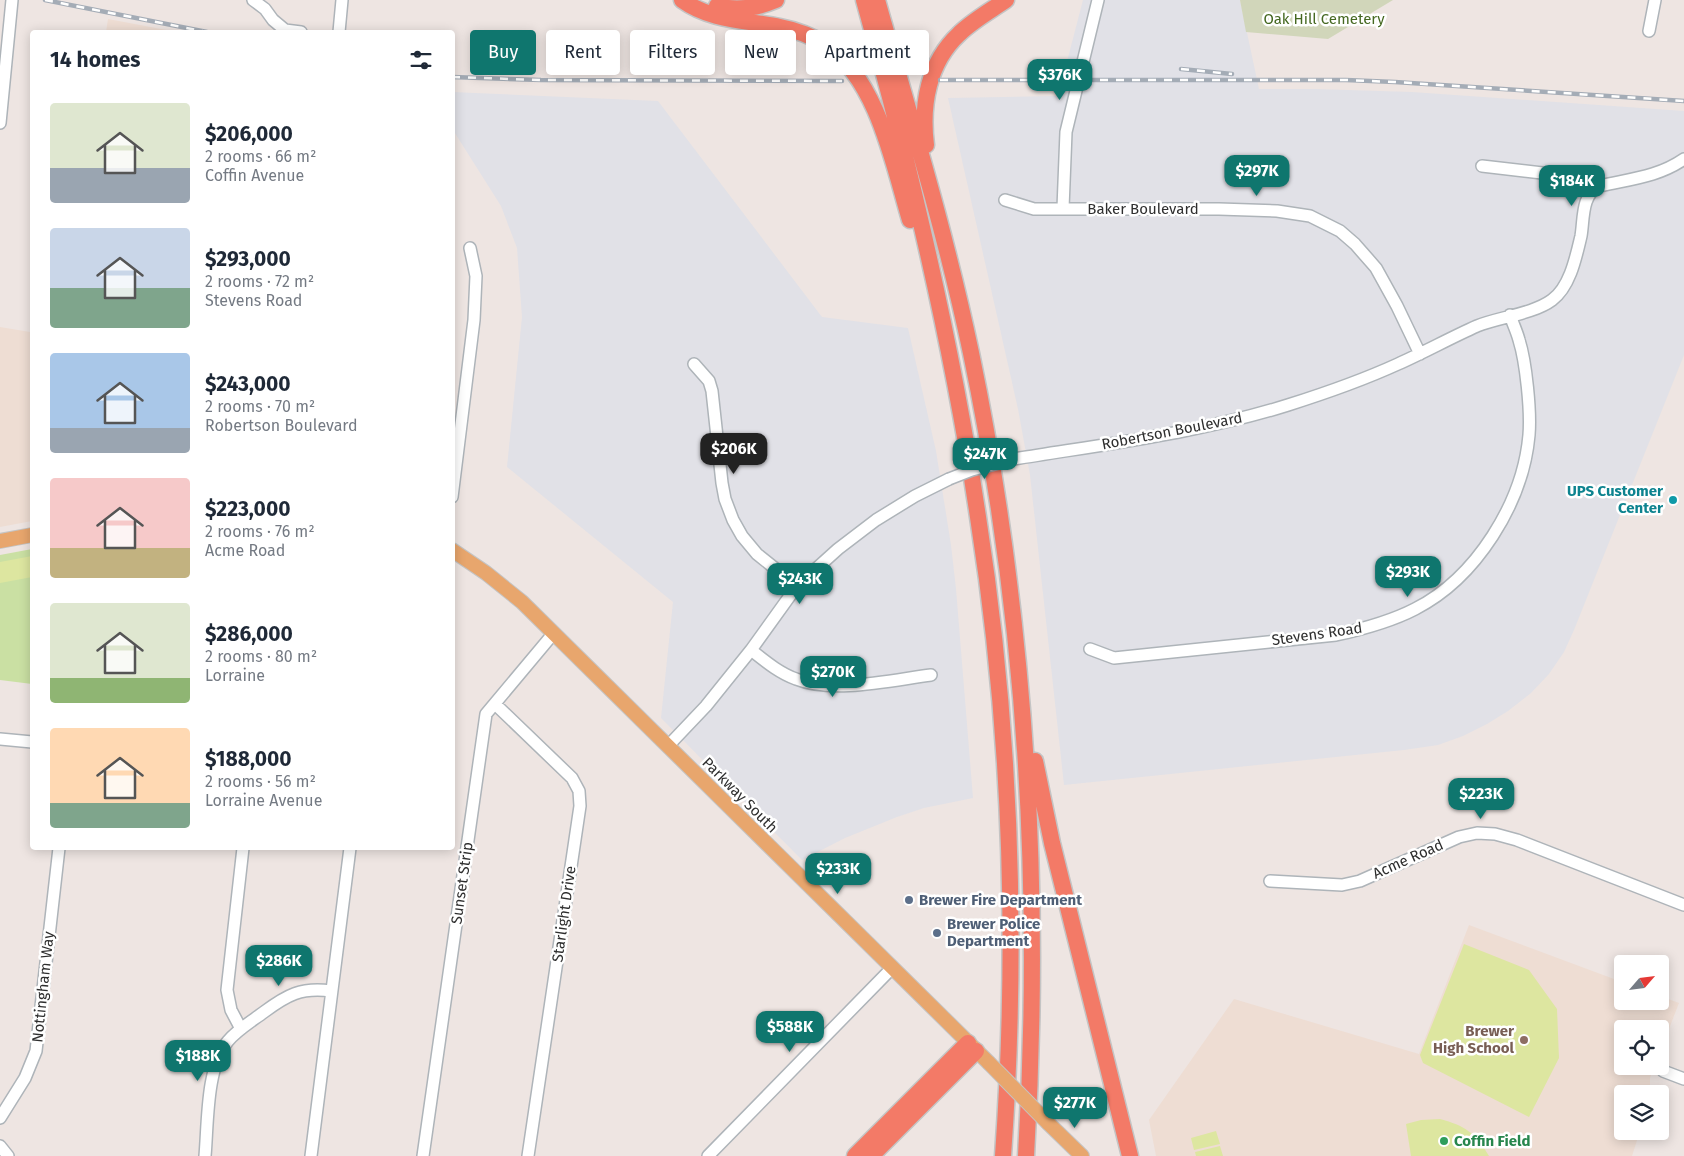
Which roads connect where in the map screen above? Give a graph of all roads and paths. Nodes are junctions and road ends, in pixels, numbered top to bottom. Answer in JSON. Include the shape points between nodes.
{"nodes":[{"id":1,"x":12,"y":0,"type":"edge"},
{"id":2,"x":254,"y":0,"type":"edge"},
{"id":3,"x":342,"y":0,"type":"edge"},
{"id":4,"x":682,"y":0,"type":"edge"},
{"id":5,"x":703,"y":0,"type":"edge"},
{"id":6,"x":776,"y":0,"type":"edge"},
{"id":7,"x":864,"y":0,"type":"edge"},
{"id":8,"x":877,"y":0,"type":"edge"},
{"id":9,"x":1006,"y":0,"type":"edge"},
{"id":10,"x":1098,"y":0,"type":"edge"},
{"id":11,"x":1655,"y":0,"type":"edge"},
{"id":12,"x":285,"y":30,"type":"edge"},
{"id":13,"x":339,"y":30,"type":"edge"},
{"id":14,"x":1649,"y":31,"type":"dead end"},
{"id":15,"x":4,"y":32,"type":"edge"},
{"id":16,"x":0,"y":123,"type":"edge"},
{"id":17,"x":1684,"y":159,"type":"edge"},
{"id":18,"x":1482,"y":166,"type":"dead end"},
{"id":19,"x":1594,"y":190,"type":"junction"},
{"id":20,"x":1005,"y":200,"type":"dead end"},
{"id":21,"x":1064,"y":208,"type":"junction"},
{"id":22,"x":940,"y":224,"type":"junction"},
{"id":23,"x":470,"y":248,"type":"dead end"},
{"id":24,"x":1510,"y":315,"type":"junction"},
{"id":25,"x":1420,"y":354,"type":"junction"},
{"id":26,"x":952,"y":361,"type":"junction"},
{"id":27,"x":694,"y":364,"type":"dead end"},
{"id":28,"x":455,"y":473,"type":"edge"},
{"id":29,"x":30,"y":535,"type":"edge"},
{"id":30,"x":0,"y":541,"type":"edge"},
{"id":31,"x":455,"y":552,"type":"edge"},
{"id":32,"x":797,"y":586,"type":"junction"},
{"id":33,"x":1014,"y":625,"type":"junction"},
{"id":34,"x":554,"y":634,"type":"junction"},
{"id":35,"x":1090,"y":649,"type":"dead end"},
{"id":36,"x":751,"y":650,"type":"junction"},
{"id":37,"x":931,"y":675,"type":"dead end"},
{"id":38,"x":495,"y":704,"type":"junction"},
{"id":39,"x":0,"y":740,"type":"edge"},
{"id":40,"x":30,"y":742,"type":"edge"},
{"id":41,"x":668,"y":746,"type":"junction"},
{"id":42,"x":59,"y":850,"type":"edge"},
{"id":43,"x":243,"y":850,"type":"edge"},
{"id":44,"x":350,"y":850,"type":"edge"},
{"id":45,"x":1270,"y":881,"type":"dead end"},
{"id":46,"x":1683,"y":901,"type":"edge"},
{"id":47,"x":892,"y":968,"type":"junction"},
{"id":48,"x":331,"y":991,"type":"junction"},
{"id":49,"x":241,"y":1029,"type":"junction"},
{"id":50,"x":972,"y":1047,"type":"junction"},
{"id":51,"x":1669,"y":1073,"type":"edge"},
{"id":52,"x":1684,"y":1079,"type":"edge"},
{"id":53,"x":1006,"y":1116,"type":"junction"},
{"id":54,"x":0,"y":1118,"type":"edge"},
{"id":55,"x":0,"y":1146,"type":"edge"},
{"id":56,"x":1129,"y":1154,"type":"edge"},
{"id":57,"x":8,"y":1156,"type":"edge"},
{"id":58,"x":205,"y":1156,"type":"edge"},
{"id":59,"x":311,"y":1156,"type":"edge"},
{"id":60,"x":423,"y":1156,"type":"edge"},
{"id":61,"x":528,"y":1156,"type":"edge"},
{"id":62,"x":708,"y":1156,"type":"edge"},
{"id":63,"x":855,"y":1156,"type":"edge"},
{"id":64,"x":872,"y":1156,"type":"edge"},
{"id":65,"x":999,"y":1156,"type":"edge"},
{"id":66,"x":1003,"y":1156,"type":"edge"},
{"id":67,"x":1026,"y":1156,"type":"edge"},
{"id":68,"x":1082,"y":1156,"type":"edge"}],
"edges":[{"from":1,"to":15,"type":"street"},
{"from":2,"to":12,"type":"street"},
{"from":3,"to":13,"type":"street"},
{"from":4,"to":26,"type":"highway","via":[[718,17],[778,27],[811,37],[838,54],[853,72],[870,100],[883,133]]},
{"from":5,"to":6,"type":"highway","via":[[737,9]]},
{"from":7,"to":26,"type":"highway","via":[[913,190]]},
{"from":8,"to":22,"type":"highway"},
{"from":9,"to":22,"type":"highway","via":[[954,39],[937,62],[930,82],[924,130]]},
{"from":10,"to":21,"type":"street","via":[[1066,132]]},
{"from":11,"to":14,"type":"street"},
{"from":15,"to":16,"type":"street"},
{"from":17,"to":19,"type":"street","via":[[1667,170]]},
{"from":18,"to":19,"type":"street","via":[[1568,176],[1587,182]]},
{"from":19,"to":24,"type":"street","name":"Robertson Boulevard","via":[[1586,203],[1581,235],[1564,287],[1553,300]]},
{"from":20,"to":21,"type":"street","name":"Baker Boulevard","via":[[1034,209]]},
{"from":21,"to":25,"type":"street","name":"Baker Boulevard","via":[[1267,210],[1310,216],[1340,231],[1376,268]]},
{"from":22,"to":33,"type":"highway","via":[[982,412],[999,507]]},
{"from":23,"to":28,"type":"street","via":[[476,276],[474,320]]},
{"from":24,"to":25,"type":"street","name":"Robertson Boulevard","via":[[1477,326]]},
{"from":24,"to":35,"type":"street","name":"Stevens Road","via":[[1520,341],[1528,401],[1529,434],[1524,464],[1504,517],[1489,542],[1444,589],[1416,609],[1391,620],[1336,635],[1114,658]]},
{"from":25,"to":32,"type":"street","name":"Robertson Boulevard","bridge":true,"via":[[1332,390],[1250,416],[1165,435],[1014,459],[949,479],[876,520]]},
{"from":26,"to":53,"type":"highway","via":[[984,554],[1002,735],[1010,934]]},
{"from":27,"to":32,"type":"street","via":[[709,381],[712,390],[722,483],[733,520],[757,554]]},
{"from":29,"to":30,"type":"main road"},
{"from":31,"to":34,"type":"main road","name":"Parkway South","via":[[522,602]]},
{"from":32,"to":36,"type":"street","name":"Robertson Boulevard"},
{"from":33,"to":56,"type":"highway","via":[[1043,807]]},
{"from":33,"to":67,"type":"highway","via":[[1026,756],[1032,888],[1031,1047]]},
{"from":34,"to":38,"type":"street","name":"Sunset Strip"},
{"from":34,"to":41,"type":"main road","name":"Parkway South"},
{"from":36,"to":37,"type":"street","via":[[782,672],[816,684],[841,685]]},
{"from":36,"to":41,"type":"street","name":"Robertson Boulevard","via":[[706,706]]},
{"from":38,"to":60,"type":"street","name":"Sunset Strip","via":[[486,714]]},
{"from":38,"to":61,"type":"street","name":"Starlight Drive","via":[[572,778],[579,791],[580,806]]},
{"from":39,"to":40,"type":"street"},
{"from":41,"to":47,"type":"main road","name":"Parkway South"},
{"from":42,"to":54,"type":"street","name":"Nottingham Way","via":[[36,1051],[25,1078]]},
{"from":43,"to":49,"type":"street","via":[[226,990],[231,1010]]},
{"from":44,"to":48,"type":"street"},
{"from":45,"to":46,"type":"street","name":"Acme Road","via":[[1342,885],[1459,837],[1496,834]]},
{"from":47,"to":50,"type":"main road","name":"Parkway South"},
{"from":47,"to":62,"type":"street"},
{"from":48,"to":49,"type":"street","via":[[314,989],[297,993],[278,1002]]},
{"from":48,"to":59,"type":"street"},
{"from":49,"to":58,"type":"street","via":[[228,1041],[212,1079]]},
{"from":50,"to":63,"type":"highway"},
{"from":50,"to":64,"type":"highway"},
{"from":50,"to":68,"type":"main road","name":"Parkway South","bridge":true},
{"from":51,"to":52,"type":"street"},
{"from":53,"to":65,"type":"highway"},
{"from":53,"to":66,"type":"highway"},
{"from":55,"to":57,"type":"street"}]}
